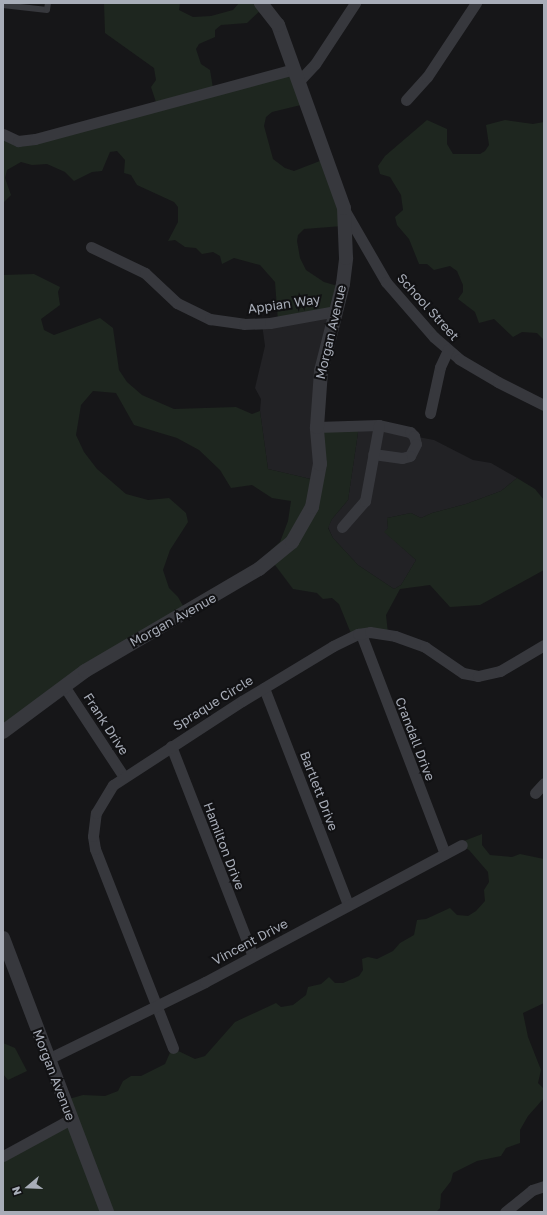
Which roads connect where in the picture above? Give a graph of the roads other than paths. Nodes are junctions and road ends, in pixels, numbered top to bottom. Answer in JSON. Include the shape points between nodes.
{"nodes":[{"id":1,"x":48,"y":3,"type":"edge"},
{"id":2,"x":261,"y":3,"type":"edge"},
{"id":3,"x":355,"y":3,"type":"edge"},
{"id":4,"x":476,"y":3,"type":"edge"},
{"id":5,"x":3,"y":5,"type":"edge"},
{"id":6,"x":271,"y":9,"type":"edge"},
{"id":7,"x":296,"y":75,"type":"junction"},
{"id":8,"x":406,"y":100,"type":"dead end"},
{"id":9,"x":3,"y":134,"type":"edge"},
{"id":10,"x":344,"y":208,"type":"junction"},
{"id":11,"x":91,"y":247,"type":"dead end"},
{"id":12,"x":336,"y":311,"type":"junction"},
{"id":13,"x":448,"y":350,"type":"junction"},
{"id":14,"x":544,"y":405,"type":"edge"},
{"id":15,"x":430,"y":413,"type":"dead end"},
{"id":16,"x":379,"y":425,"type":"junction"},
{"id":17,"x":317,"y":427,"type":"junction"},
{"id":18,"x":373,"y":454,"type":"junction"},
{"id":19,"x":342,"y":527,"type":"dead end"},
{"id":20,"x":361,"y":634,"type":"junction"},
{"id":21,"x":544,"y":644,"type":"edge"},
{"id":22,"x":64,"y":686,"type":"junction"},
{"id":23,"x":264,"y":688,"type":"junction"},
{"id":24,"x":3,"y":732,"type":"edge"},
{"id":25,"x":171,"y":746,"type":"junction"},
{"id":26,"x":124,"y":778,"type":"junction"},
{"id":27,"x":544,"y":783,"type":"edge"},
{"id":28,"x":535,"y":792,"type":"dead end"},
{"id":29,"x":462,"y":845,"type":"dead end"},
{"id":30,"x":445,"y":854,"type":"junction"},
{"id":31,"x":348,"y":905,"type":"junction"},
{"id":32,"x":3,"y":938,"type":"edge"},
{"id":33,"x":253,"y":956,"type":"junction"},
{"id":34,"x":156,"y":1004,"type":"junction"},
{"id":35,"x":173,"y":1048,"type":"dead end"},
{"id":36,"x":48,"y":1059,"type":"junction"},
{"id":37,"x":71,"y":1119,"type":"junction"},
{"id":38,"x":3,"y":1156,"type":"edge"},
{"id":39,"x":544,"y":1186,"type":"edge"},
{"id":40,"x":107,"y":1212,"type":"edge"},
{"id":41,"x":505,"y":1212,"type":"edge"}],
"edges":[{"from":1,"to":5,"type":"lane","via":[[47,10]]},
{"from":2,"to":6,"type":"street","name":"Morgan Avenue"},
{"from":3,"to":7,"type":"street","via":[[315,64]]},
{"from":4,"to":8,"type":"street","via":[[427,77]]},
{"from":6,"to":7,"type":"street","name":"Morgan Avenue"},
{"from":7,"to":9,"type":"street","via":[[35,140],[18,141]]},
{"from":7,"to":10,"type":"street","name":"Morgan Avenue"},
{"from":10,"to":12,"type":"street","name":"Morgan Avenue","via":[[346,258]]},
{"from":10,"to":13,"type":"street","name":"School Street","via":[[386,282],[422,325]]},
{"from":11,"to":12,"type":"street","name":"Appian Way","via":[[145,273],[177,303],[210,319],[244,324],[270,323]]},
{"from":12,"to":17,"type":"street","name":"Morgan Avenue","via":[[321,371]]},
{"from":13,"to":14,"type":"street","name":"School Street","via":[[498,382]]},
{"from":13,"to":15,"type":"street","via":[[440,367]]},
{"from":16,"to":17,"type":"street"},
{"from":16,"to":18,"type":"street"},
{"from":16,"to":18,"type":"street","via":[[410,432],[416,444],[406,458]]},
{"from":17,"to":22,"type":"street","name":"Morgan Avenue","via":[[320,464],[316,493],[306,519],[292,542],[230,588],[125,647]]},
{"from":18,"to":19,"type":"street","via":[[365,501]]},
{"from":20,"to":21,"type":"street","name":"Spraque Circle","via":[[382,633],[408,640],[425,647],[463,673],[478,676],[500,671]]},
{"from":20,"to":23,"type":"street","name":"Spraque Circle","via":[[333,646]]},
{"from":20,"to":30,"type":"street","name":"Crandall Drive"},
{"from":22,"to":24,"type":"street","name":"Morgan Avenue"},
{"from":22,"to":26,"type":"street","name":"Frank Drive"},
{"from":23,"to":25,"type":"street","name":"Spraque Circle"},
{"from":23,"to":31,"type":"street","name":"Bartlett Drive"},
{"from":25,"to":26,"type":"street","name":"Spraque Circle"},
{"from":25,"to":33,"type":"street","name":"Hamilton Drive"},
{"from":26,"to":34,"type":"street","name":"Spraque Circle","via":[[113,785],[100,804],[93,836],[95,849]]},
{"from":27,"to":28,"type":"street"},
{"from":29,"to":30,"type":"street","name":"Vincent Drive"},
{"from":30,"to":31,"type":"street","name":"Vincent Drive"},
{"from":31,"to":33,"type":"street","name":"Vincent Drive"},
{"from":32,"to":36,"type":"street","name":"Morgan Avenue"},
{"from":33,"to":34,"type":"street","name":"Vincent Drive"},
{"from":34,"to":35,"type":"street","name":"Spraque Circle"},
{"from":34,"to":36,"type":"street","name":"Vincent Drive"},
{"from":36,"to":37,"type":"street","name":"Morgan Avenue"},
{"from":37,"to":38,"type":"street"},
{"from":37,"to":40,"type":"street","name":"Morgan Avenue"},
{"from":39,"to":41,"type":"street","via":[[532,1190]]}]}
